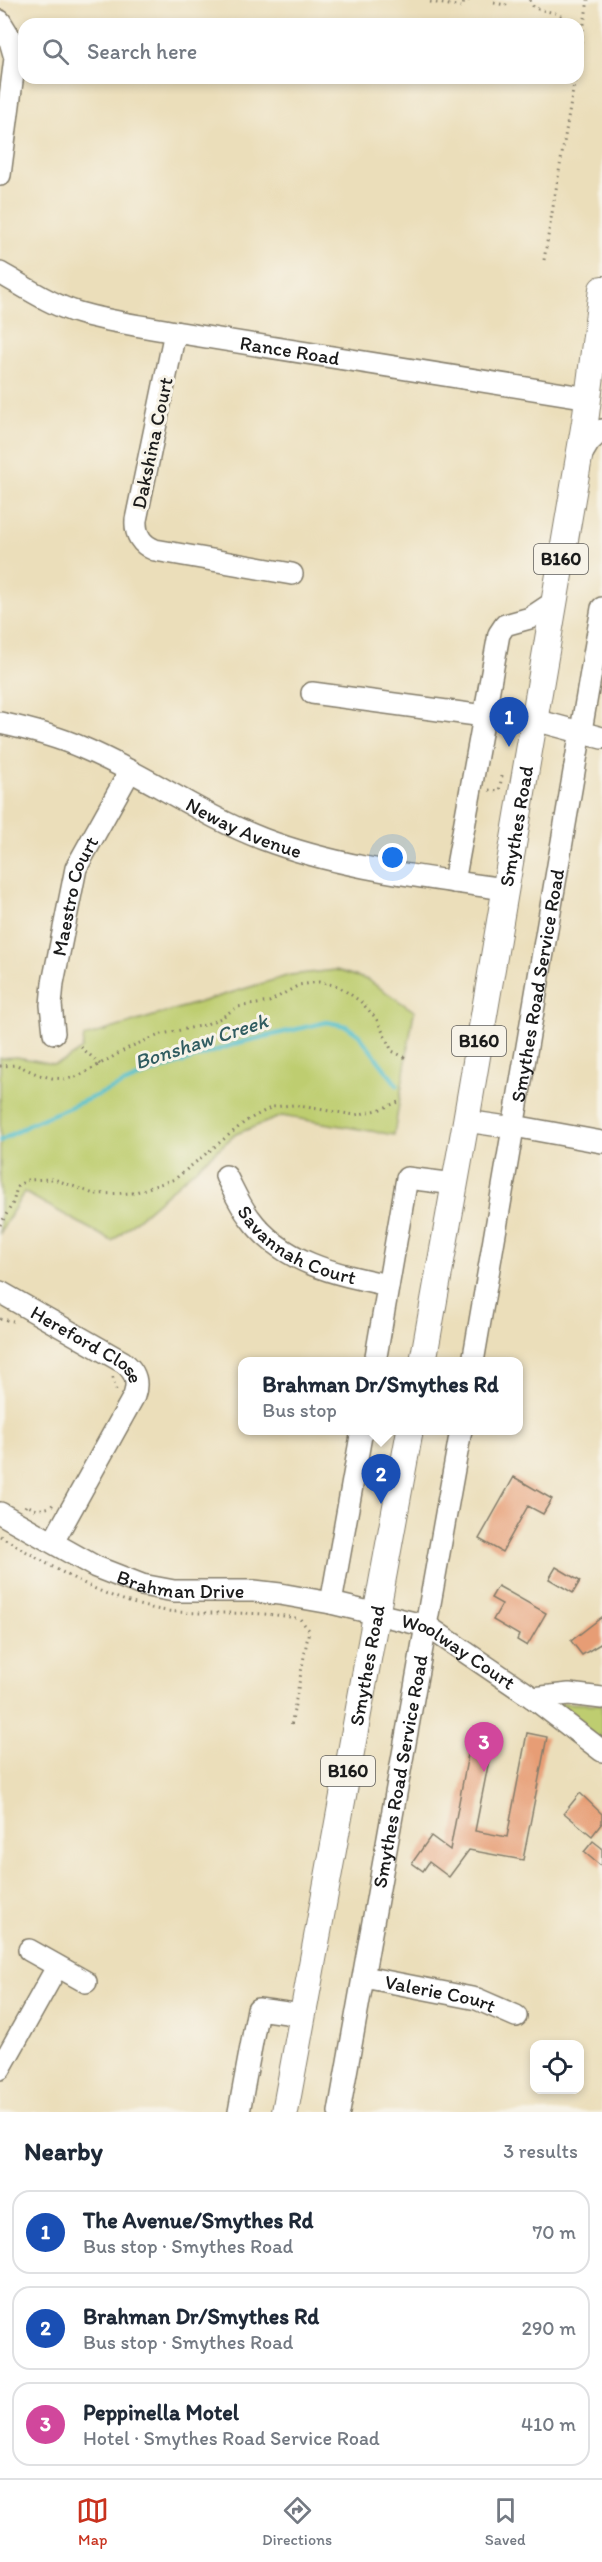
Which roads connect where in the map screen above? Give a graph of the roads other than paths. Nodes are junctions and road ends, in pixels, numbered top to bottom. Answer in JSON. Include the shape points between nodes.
{"nodes":[{"id":1,"x":0,"y":21,"type":"edge"},
{"id":2,"x":18,"y":54,"type":"edge"},
{"id":3,"x":18,"y":68,"type":"edge"},
{"id":4,"x":0,"y":175,"type":"edge"},
{"id":5,"x":0,"y":273,"type":"edge"},
{"id":6,"x":602,"y":290,"type":"edge"},
{"id":7,"x":175,"y":332,"type":"junction"},
{"id":8,"x":602,"y":349,"type":"edge"},
{"id":9,"x":589,"y":398,"type":"junction"},
{"id":10,"x":602,"y":430,"type":"edge"},
{"id":11,"x":578,"y":462,"type":"junction"},
{"id":12,"x":292,"y":574,"type":"dead end"},
{"id":13,"x":554,"y":602,"type":"junction"},
{"id":14,"x":602,"y":608,"type":"edge"},
{"id":15,"x":312,"y":693,"type":"dead end"},
{"id":16,"x":484,"y":716,"type":"junction"},
{"id":17,"x":535,"y":720,"type":"junction"},
{"id":18,"x":0,"y":723,"type":"edge"},
{"id":19,"x":581,"y":732,"type":"junction"},
{"id":20,"x":602,"y":738,"type":"edge"},
{"id":21,"x":130,"y":771,"type":"junction"},
{"id":22,"x":454,"y":882,"type":"junction"},
{"id":23,"x":504,"y":890,"type":"junction"},
{"id":24,"x":54,"y":1033,"type":"dead end"},
{"id":25,"x":466,"y":1120,"type":"junction"},
{"id":26,"x":514,"y":1127,"type":"junction"},
{"id":27,"x":602,"y":1142,"type":"edge"},
{"id":28,"x":226,"y":1176,"type":"dead end"},
{"id":29,"x":455,"y":1184,"type":"junction"},
{"id":30,"x":388,"y":1285,"type":"junction"},
{"id":31,"x":0,"y":1292,"type":"edge"},
{"id":32,"x":376,"y":1357,"type":"edge"},
{"id":33,"x":424,"y":1357,"type":"edge"},
{"id":34,"x":474,"y":1357,"type":"edge"},
{"id":35,"x":361,"y":1435,"type":"edge"},
{"id":36,"x":409,"y":1435,"type":"edge"},
{"id":37,"x":460,"y":1435,"type":"edge"},
{"id":38,"x":8,"y":1525,"type":"edge"},
{"id":39,"x":48,"y":1551,"type":"junction"},
{"id":40,"x":331,"y":1603,"type":"junction"},
{"id":41,"x":377,"y":1614,"type":"junction"},
{"id":42,"x":427,"y":1626,"type":"junction"},
{"id":43,"x":533,"y":1698,"type":"junction"},
{"id":44,"x":602,"y":1698,"type":"edge"},
{"id":45,"x":602,"y":1751,"type":"edge"},
{"id":46,"x":29,"y":1950,"type":"dead end"},
{"id":47,"x":57,"y":1967,"type":"junction"},
{"id":48,"x":364,"y":1977,"type":"junction"},
{"id":49,"x":86,"y":1982,"type":"dead end"},
{"id":50,"x":302,"y":2015,"type":"junction"},
{"id":51,"x":516,"y":2016,"type":"dead end"},
{"id":52,"x":0,"y":2069,"type":"edge"},
{"id":53,"x":239,"y":2112,"type":"edge"},
{"id":54,"x":285,"y":2112,"type":"edge"},
{"id":55,"x":339,"y":2112,"type":"edge"}],
"edges":[{"from":1,"to":2,"type":"street"},
{"from":3,"to":4,"type":"street"},
{"from":5,"to":7,"type":"street","name":"Rance Road","via":[[78,313]]},
{"from":6,"to":9,"type":"main road","name":"Smythes Road","number":"B160"},
{"from":7,"to":9,"type":"street","name":"Rance Road"},
{"from":7,"to":12,"type":"street","name":"Dakshina Court","via":[[136,520],[138,536],[155,550]]},
{"from":8,"to":9,"type":"main road","number":"B160"},
{"from":9,"to":11,"type":"main road","name":"Smythes Road","number":"B160"},
{"from":10,"to":11,"type":"street","via":[[589,442]]},
{"from":11,"to":13,"type":"main road","name":"Smythes Road","number":"B160"},
{"from":13,"to":16,"type":"street","via":[[500,631]]},
{"from":13,"to":17,"type":"main road","name":"Smythes Road","number":"B160"},
{"from":14,"to":19,"type":"street","name":"Smythes Road Service Road"},
{"from":15,"to":16,"type":"street"},
{"from":16,"to":22,"type":"street"},
{"from":17,"to":19,"type":"street"},
{"from":17,"to":23,"type":"main road","name":"Smythes Road","number":"B160"},
{"from":18,"to":21,"type":"street","name":"Neway Avenue","via":[[63,740]]},
{"from":19,"to":20,"type":"street"},
{"from":19,"to":26,"type":"street","name":"Smythes Road Service Road"},
{"from":21,"to":22,"type":"street","name":"Neway Avenue","via":[[233,826],[288,848]]},
{"from":21,"to":24,"type":"street","name":"Maestro Court","via":[[76,868],[53,983]]},
{"from":22,"to":23,"type":"street","name":"Neway Avenue"},
{"from":23,"to":25,"type":"main road","name":"Smythes Road","number":"B160"},
{"from":25,"to":26,"type":"street"},
{"from":25,"to":29,"type":"main road","name":"Smythes Road","number":"B160"},
{"from":26,"to":27,"type":"street"},
{"from":26,"to":34,"type":"street","name":"Smythes Road Service Road"},
{"from":28,"to":30,"type":"street","name":"Savannah Court","via":[[252,1222],[286,1251],[325,1271]]},
{"from":29,"to":30,"type":"street","via":[[407,1178]]},
{"from":29,"to":33,"type":"main road","name":"Smythes Road","number":"B160"},
{"from":30,"to":32,"type":"street"},
{"from":31,"to":39,"type":"street","name":"Hereford Close","via":[[123,1362],[136,1378],[131,1402]]},
{"from":35,"to":40,"type":"street"},
{"from":36,"to":41,"type":"main road","name":"Smythes Road","number":"B160"},
{"from":37,"to":42,"type":"street","name":"Smythes Road Service Road"},
{"from":38,"to":39,"type":"street","name":"Brahman Drive"},
{"from":39,"to":40,"type":"street","name":"Brahman Drive","via":[[159,1589],[268,1592]]},
{"from":40,"to":41,"type":"street","name":"Brahman Drive"},
{"from":41,"to":42,"type":"street","name":"Woolway Court"},
{"from":41,"to":50,"type":"main road","name":"Smythes Road","number":"B160"},
{"from":42,"to":43,"type":"street","name":"Woolway Court"},
{"from":42,"to":48,"type":"street","name":"Smythes Road Service Road"},
{"from":43,"to":44,"type":"street","name":"Woolway Court","via":[[569,1694]]},
{"from":43,"to":45,"type":"street","name":"Woolway Court"},
{"from":46,"to":47,"type":"street"},
{"from":47,"to":49,"type":"street"},
{"from":47,"to":52,"type":"street"},
{"from":48,"to":51,"type":"street","name":"Valerie Court","via":[[470,1997]]},
{"from":48,"to":55,"type":"street","name":"Smythes Road Service Road"},
{"from":50,"to":53,"type":"street","via":[[258,2009]]},
{"from":50,"to":54,"type":"main road","name":"Smythes Road","number":"B160"}]}
